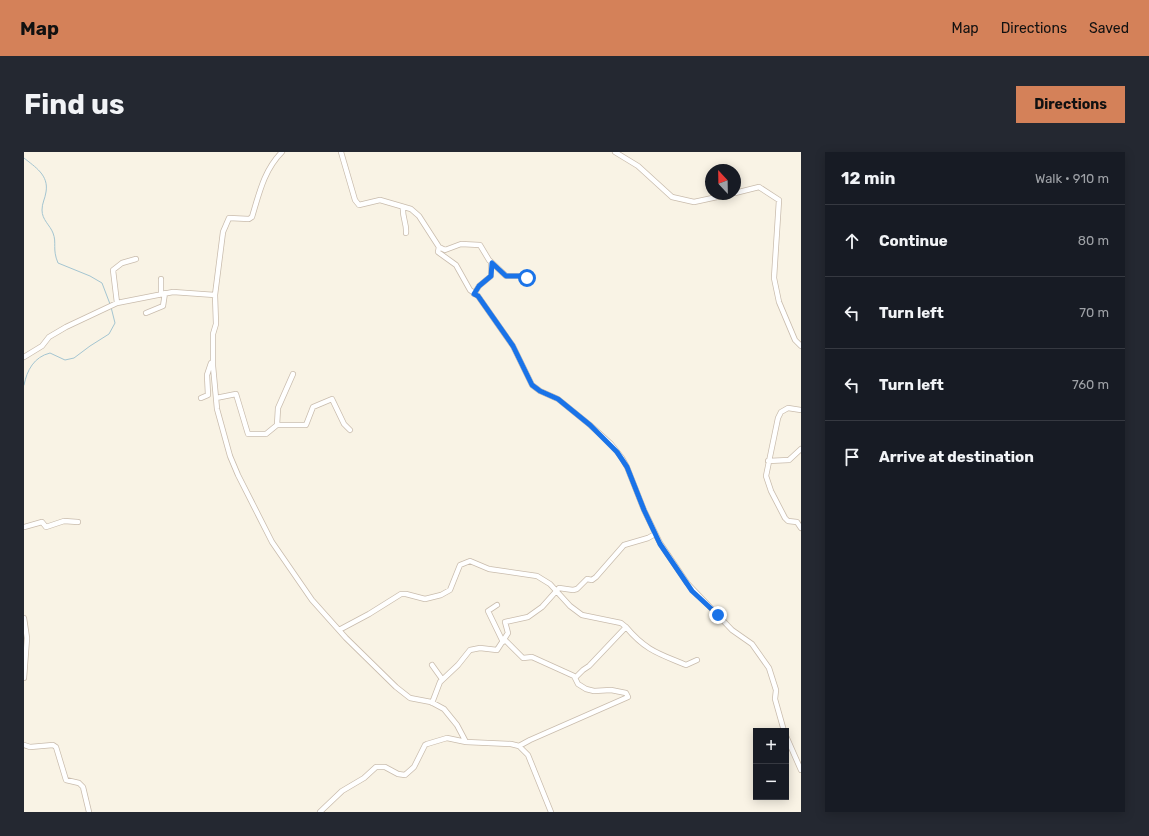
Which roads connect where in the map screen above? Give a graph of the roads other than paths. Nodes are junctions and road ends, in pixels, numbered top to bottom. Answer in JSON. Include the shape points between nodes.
{"nodes":[{"id":1,"x":282,"y":152,"type":"edge"},
{"id":2,"x":341,"y":152,"type":"edge"},
{"id":3,"x":615,"y":152,"type":"edge"},
{"id":4,"x":741,"y":192,"type":"edge"},
{"id":5,"x":705,"y":200,"type":"edge"},
{"id":6,"x":403,"y":207,"type":"junction"},
{"id":7,"x":406,"y":233,"type":"dead end"},
{"id":8,"x":439,"y":247,"type":"junction"},
{"id":9,"x":136,"y":259,"type":"dead end"},
{"id":10,"x":492,"y":263,"type":"junction"},
{"id":11,"x":527,"y":278,"type":"dead end"},
{"id":12,"x":161,"y":279,"type":"dead end"},
{"id":13,"x":163,"y":294,"type":"junction"},
{"id":14,"x":474,"y":294,"type":"junction"},
{"id":15,"x":214,"y":295,"type":"junction"},
{"id":16,"x":117,"y":303,"type":"junction"},
{"id":17,"x":146,"y":313,"type":"dead end"},
{"id":18,"x":801,"y":346,"type":"edge"},
{"id":19,"x":24,"y":357,"type":"edge"},
{"id":20,"x":213,"y":359,"type":"junction"},
{"id":21,"x":293,"y":374,"type":"dead end"},
{"id":22,"x":200,"y":398,"type":"dead end"},
{"id":23,"x":216,"y":398,"type":"junction"},
{"id":24,"x":801,"y":410,"type":"edge"},
{"id":25,"x":277,"y":425,"type":"junction"},
{"id":26,"x":350,"y":430,"type":"dead end"},
{"id":27,"x":801,"y":449,"type":"edge"},
{"id":28,"x":768,"y":461,"type":"junction"},
{"id":29,"x":78,"y":522,"type":"dead end"},
{"id":30,"x":24,"y":527,"type":"edge"},
{"id":31,"x":801,"y":528,"type":"edge"},
{"id":32,"x":655,"y":534,"type":"junction"},
{"id":33,"x":557,"y":591,"type":"junction"},
{"id":34,"x":497,"y":605,"type":"dead end"},
{"id":35,"x":24,"y":618,"type":"edge"},
{"id":36,"x":626,"y":627,"type":"junction"},
{"id":37,"x":339,"y":630,"type":"junction"},
{"id":38,"x":504,"y":641,"type":"junction"},
{"id":39,"x":697,"y":660,"type":"dead end"},
{"id":40,"x":432,"y":665,"type":"dead end"},
{"id":41,"x":576,"y":677,"type":"junction"},
{"id":42,"x":24,"y":678,"type":"edge"},
{"id":43,"x":442,"y":679,"type":"junction"},
{"id":44,"x":432,"y":703,"type":"junction"},
{"id":45,"x":783,"y":728,"type":"edge"},
{"id":46,"x":466,"y":742,"type":"junction"},
{"id":47,"x":789,"y":743,"type":"edge"},
{"id":48,"x":24,"y":745,"type":"edge"},
{"id":49,"x":519,"y":746,"type":"junction"},
{"id":50,"x":801,"y":770,"type":"edge"},
{"id":51,"x":90,"y":812,"type":"edge"},
{"id":52,"x":320,"y":812,"type":"edge"},
{"id":53,"x":551,"y":812,"type":"edge"}],
"edges":[{"from":1,"to":15,"type":"street","via":[[270,165],[252,217],[232,218],[226,221],[220,245]]},
{"from":2,"to":6,"type":"street","via":[[359,205],[380,200]]},
{"from":3,"to":5,"type":"street","via":[[638,166],[672,197],[694,202]]},
{"from":4,"to":18,"type":"street","via":[[760,187],[779,200],[775,290],[795,340]]},
{"from":6,"to":7,"type":"street"},
{"from":6,"to":8,"type":"street","via":[[411,208],[419,216]]},
{"from":8,"to":10,"type":"street","via":[[445,250],[461,244],[479,245]]},
{"from":8,"to":14,"type":"street","via":[[438,252],[456,266]]},
{"from":9,"to":16,"type":"street","via":[[113,270]]},
{"from":10,"to":11,"type":"street","via":[[506,276]]},
{"from":10,"to":14,"type":"street","via":[[491,276]]},
{"from":12,"to":13,"type":"street"},
{"from":13,"to":15,"type":"street","via":[[189,292]]},
{"from":13,"to":16,"type":"street"},
{"from":13,"to":17,"type":"street","via":[[162,306]]},
{"from":14,"to":32,"type":"street","via":[[513,346],[532,385],[558,399],[590,425],[617,452],[627,467]]},
{"from":15,"to":20,"type":"street","via":[[216,324],[213,334]]},
{"from":16,"to":19,"type":"street","via":[[66,327]]},
{"from":20,"to":22,"type":"street","via":[[208,375],[208,395]]},
{"from":20,"to":23,"type":"street"},
{"from":21,"to":25,"type":"street","via":[[278,408]]},
{"from":23,"to":25,"type":"street","via":[[236,394],[249,435],[266,434]]},
{"from":23,"to":37,"type":"street","via":[[230,456],[265,532],[307,594]]},
{"from":24,"to":28,"type":"street","via":[[790,408],[780,414]]},
{"from":25,"to":26,"type":"street","via":[[306,424],[313,407],[332,399],[344,424]]},
{"from":27,"to":28,"type":"street","via":[[789,460]]},
{"from":28,"to":31,"type":"street","via":[[766,476],[771,491],[786,520],[797,522]]},
{"from":29,"to":30,"type":"street","via":[[64,521],[46,527],[42,522]]},
{"from":32,"to":33,"type":"street","via":[[624,545],[596,577],[592,580],[587,579],[577,589],[561,588]]},
{"from":32,"to":45,"type":"street","via":[[692,591],[732,630],[752,644],[769,668]]},
{"from":33,"to":36,"type":"street","via":[[582,615],[621,623]]},
{"from":33,"to":37,"type":"street","via":[[537,576],[489,568],[470,561],[460,565],[450,590],[441,595],[425,599],[401,594]]},
{"from":33,"to":38,"type":"street","via":[[528,617],[505,622],[508,633]]},
{"from":34,"to":38,"type":"street","via":[[488,611]]},
{"from":35,"to":42,"type":"street","via":[[27,638]]},
{"from":36,"to":39,"type":"street","via":[[646,648],[677,663],[686,665]]},
{"from":36,"to":41,"type":"street"},
{"from":37,"to":44,"type":"street","via":[[380,673],[410,698]]},
{"from":38,"to":41,"type":"street","via":[[523,658],[532,657]]},
{"from":38,"to":43,"type":"street","via":[[495,651],[480,648],[470,650]]},
{"from":40,"to":43,"type":"street"},
{"from":41,"to":49,"type":"street","via":[[578,684],[586,689],[621,691],[628,697]]},
{"from":43,"to":44,"type":"street"},
{"from":44,"to":46,"type":"street","via":[[449,714]]},
{"from":46,"to":49,"type":"street"},
{"from":46,"to":52,"type":"street","via":[[447,738],[425,745],[414,767],[404,775],[385,767],[376,767],[364,778],[342,791]]},
{"from":47,"to":50,"type":"street"},
{"from":48,"to":51,"type":"street","via":[[56,747],[66,780],[79,783],[83,787]]},
{"from":49,"to":53,"type":"street","via":[[528,755]]}]}
